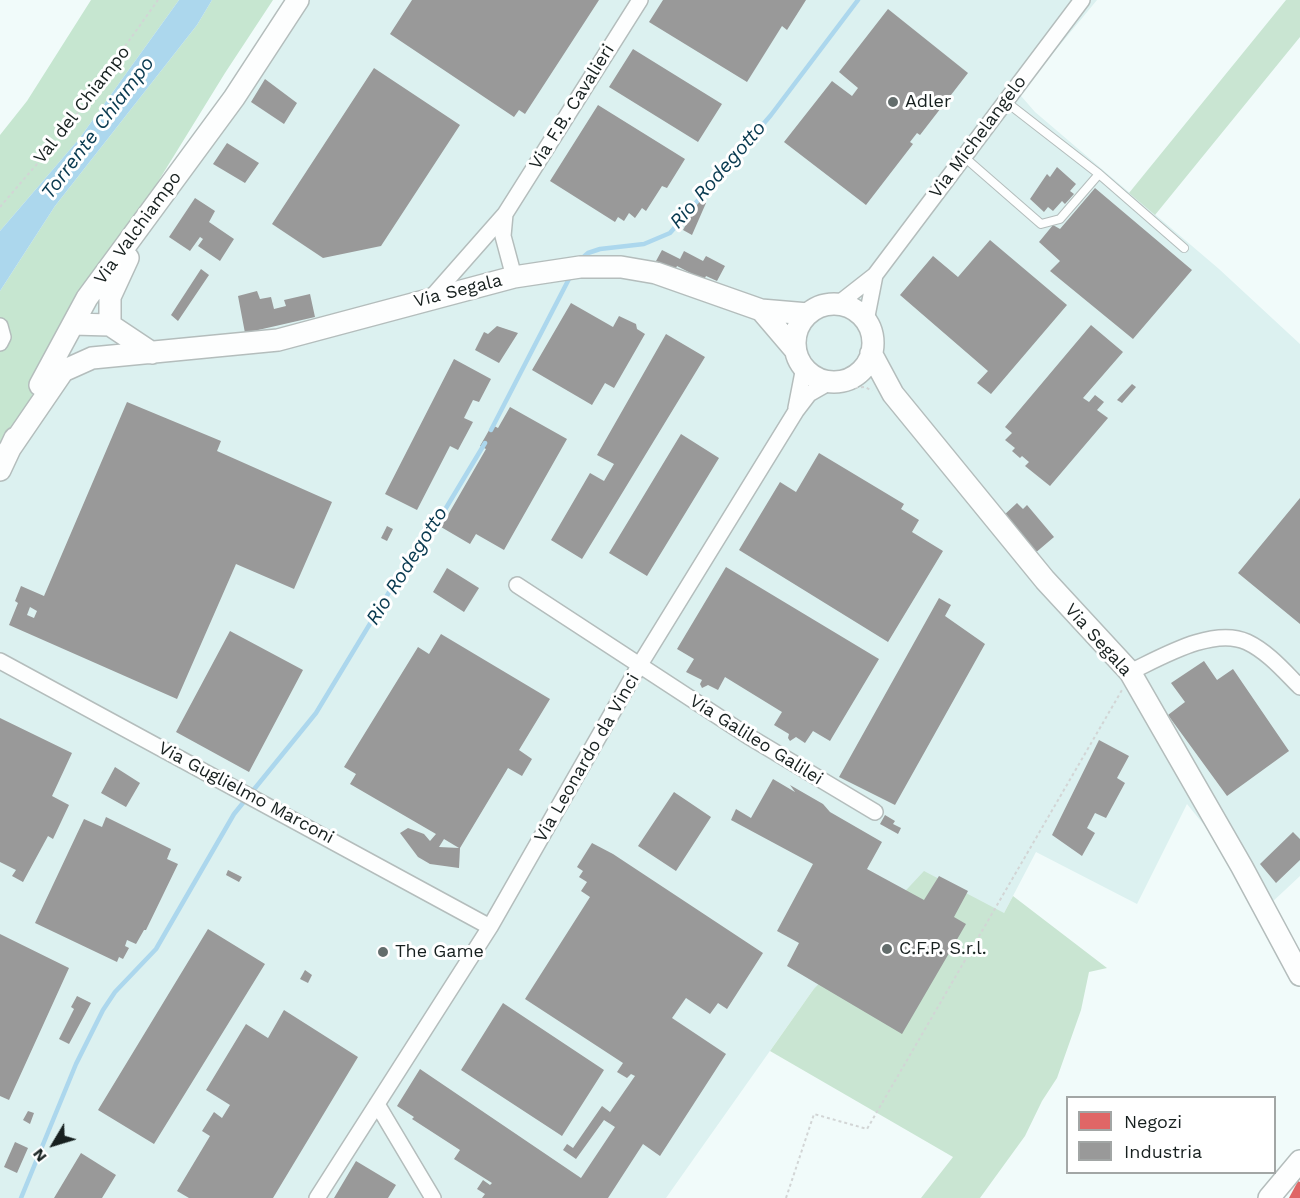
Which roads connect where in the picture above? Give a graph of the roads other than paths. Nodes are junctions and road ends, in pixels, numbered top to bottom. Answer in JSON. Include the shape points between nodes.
{"nodes":[{"id":1,"x":298,"y":0,"type":"edge"},
{"id":2,"x":640,"y":0,"type":"edge"},
{"id":3,"x":1082,"y":0,"type":"edge"},
{"id":4,"x":1005,"y":101,"type":"junction"},
{"id":5,"x":963,"y":156,"type":"junction"},
{"id":6,"x":1099,"y":174,"type":"junction"},
{"id":7,"x":153,"y":207,"type":"junction"},
{"id":8,"x":505,"y":214,"type":"junction"},
{"id":9,"x":1184,"y":248,"type":"dead end"},
{"id":10,"x":875,"y":275,"type":"junction"},
{"id":11,"x":514,"y":277,"type":"junction"},
{"id":12,"x":431,"y":298,"type":"junction"},
{"id":13,"x":838,"y":304,"type":"junction"},
{"id":14,"x":761,"y":310,"type":"junction"},
{"id":15,"x":807,"y":314,"type":"junction"},
{"id":16,"x":866,"y":321,"type":"junction"},
{"id":17,"x":73,"y":324,"type":"junction"},
{"id":18,"x":110,"y":325,"type":"junction"},
{"id":19,"x":0,"y":326,"type":"edge"},
{"id":20,"x":0,"y":343,"type":"edge"},
{"id":21,"x":152,"y":353,"type":"junction"},
{"id":22,"x":872,"y":353,"type":"junction"},
{"id":23,"x":105,"y":358,"type":"junction"},
{"id":24,"x":800,"y":359,"type":"junction"},
{"id":25,"x":840,"y":382,"type":"junction"},
{"id":26,"x":884,"y":393,"type":"junction"},
{"id":27,"x":796,"y":411,"type":"junction"},
{"id":28,"x":9,"y":450,"type":"junction"},
{"id":29,"x":0,"y":470,"type":"edge"},
{"id":30,"x":517,"y":585,"type":"dead end"},
{"id":31,"x":0,"y":661,"type":"edge"},
{"id":32,"x":639,"y":666,"type":"junction"},
{"id":33,"x":1130,"y":672,"type":"junction"},
{"id":34,"x":1300,"y":687,"type":"edge"},
{"id":35,"x":875,"y":812,"type":"dead end"},
{"id":36,"x":490,"y":927,"type":"junction"},
{"id":37,"x":1300,"y":975,"type":"edge"},
{"id":38,"x":377,"y":1104,"type":"junction"},
{"id":39,"x":1300,"y":1161,"type":"edge"},
{"id":40,"x":317,"y":1198,"type":"edge"},
{"id":41,"x":433,"y":1198,"type":"edge"},
{"id":42,"x":1269,"y":1198,"type":"edge"}],
"edges":[{"from":1,"to":7,"type":"street","name":"Via Valchiampo","via":[[234,98]]},
{"from":2,"to":8,"type":"street","name":"Via F.B. Cavalieri"},
{"from":3,"to":4,"type":"street","name":"Via Michelangelo"},
{"from":4,"to":5,"type":"street","name":"Via Michelangelo"},
{"from":4,"to":6,"type":"lane"},
{"from":5,"to":6,"type":"lane","via":[[1041,224],[1060,219]]},
{"from":5,"to":10,"type":"street","name":"Via Michelangelo"},
{"from":6,"to":9,"type":"lane"},
{"from":7,"to":17,"type":"street","name":"Via Valchiampo","via":[[87,298]]},
{"from":7,"to":18,"type":"street","via":[[110,297]]},
{"from":8,"to":11,"type":"street","via":[[503,236]]},
{"from":8,"to":12,"type":"street","name":"Via F.B. Cavalieri"},
{"from":10,"to":13,"type":"street","name":"Via Michelangelo"},
{"from":10,"to":16,"type":"street","name":"Via Michelangelo"},
{"from":11,"to":12,"type":"street","name":"Via Segala"},
{"from":11,"to":14,"type":"street","name":"Via Segala","via":[[580,267],[621,267],[656,273]]},
{"from":12,"to":21,"type":"street","name":"Via Segala","via":[[278,340]]},
{"from":13,"to":15,"type":"street","name":"Via Segala"},
{"from":13,"to":16,"type":"street"},
{"from":14,"to":15,"type":"street","name":"Via Segala"},
{"from":14,"to":24,"type":"street","name":"Via Segala"},
{"from":15,"to":24,"type":"street","via":[[795,337]]},
{"from":16,"to":22,"type":"street","name":"Via Segala","via":[[873,342]]},
{"from":17,"to":18,"type":"street"},
{"from":17,"to":23,"type":"street"},
{"from":17,"to":28,"type":"street","name":"Via Valchiampo"},
{"from":18,"to":21,"type":"street"},
{"from":19,"to":20,"type":"street"},
{"from":21,"to":23,"type":"street","name":"Via Segala"},
{"from":22,"to":25,"type":"street","via":[[861,371]]},
{"from":22,"to":26,"type":"street","name":"Via Segala"},
{"from":23,"to":28,"type":"street","name":"Via Segala","via":[[77,363],[63,371]]},
{"from":24,"to":25,"type":"street","name":"Via Segala","via":[[811,375]]},
{"from":24,"to":27,"type":"street","name":"Via Leonardo da Vinci"},
{"from":25,"to":26,"type":"street","name":"Via Segala"},
{"from":25,"to":27,"type":"street","name":"Via Leonardo da Vinci","via":[[809,394]]},
{"from":26,"to":33,"type":"street","name":"Via Segala"},
{"from":27,"to":32,"type":"street","name":"Via Leonardo da Vinci"},
{"from":28,"to":29,"type":"street","name":"Via Valchiampo"},
{"from":30,"to":32,"type":"street","name":"Via Galileo Galilei"},
{"from":31,"to":36,"type":"street","name":"Via Guglielmo Marconi"},
{"from":32,"to":35,"type":"street","name":"Via Galileo Galilei"},
{"from":32,"to":36,"type":"street","name":"Via Leonardo da Vinci"},
{"from":33,"to":34,"type":"street","via":[[1203,641],[1225,639],[1245,641],[1266,654]]},
{"from":33,"to":37,"type":"street","name":"Via Segala"},
{"from":36,"to":38,"type":"street","name":"Via Leonardo da Vinci"},
{"from":38,"to":40,"type":"street","name":"Via Leonardo da Vinci"},
{"from":38,"to":41,"type":"street"},
{"from":39,"to":42,"type":"street"}]}
